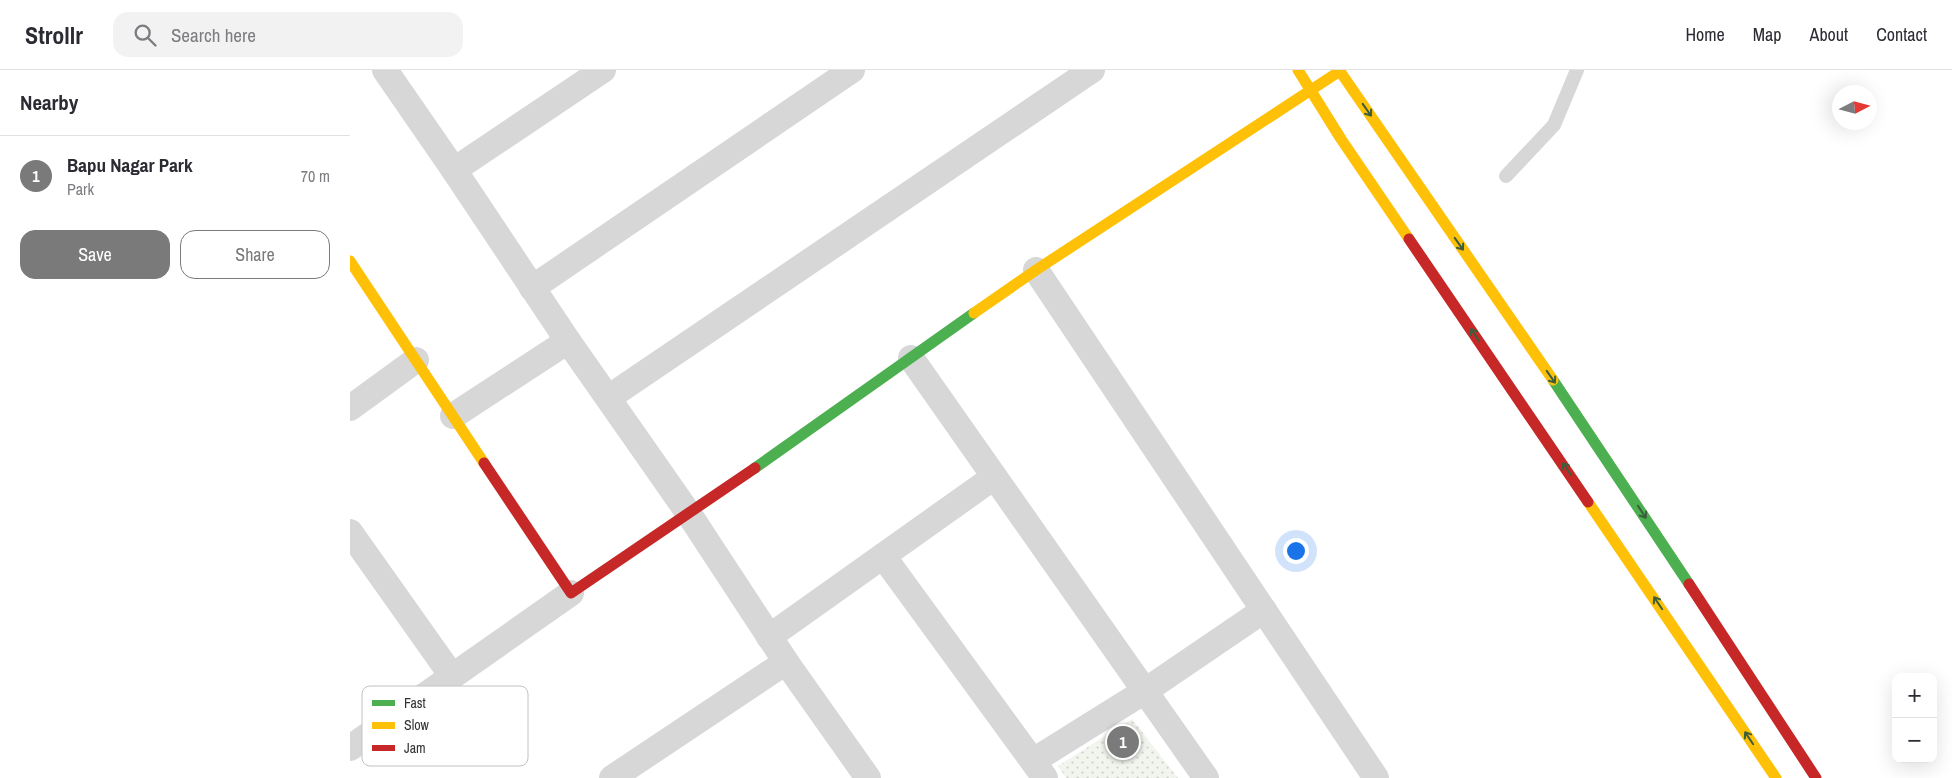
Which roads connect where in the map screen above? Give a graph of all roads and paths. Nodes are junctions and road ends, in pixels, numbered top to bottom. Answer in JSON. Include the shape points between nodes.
{"nodes":[{"id":1,"x":385,"y":70,"type":"edge"},
{"id":2,"x":603,"y":70,"type":"edge"},
{"id":3,"x":852,"y":70,"type":"edge"},
{"id":4,"x":1092,"y":70,"type":"edge"},
{"id":5,"x":1298,"y":70,"type":"edge"},
{"id":6,"x":1577,"y":70,"type":"edge"},
{"id":7,"x":1339,"y":71,"type":"edge"},
{"id":8,"x":1311,"y":90,"type":"junction"},
{"id":9,"x":454,"y":170,"type":"junction"},
{"id":10,"x":1506,"y":176,"type":"dead end"},
{"id":11,"x":350,"y":261,"type":"edge"},
{"id":12,"x":1036,"y":270,"type":"junction"},
{"id":13,"x":532,"y":288,"type":"junction"},
{"id":14,"x":568,"y":342,"type":"junction"},
{"id":15,"x":911,"y":358,"type":"junction"},
{"id":16,"x":416,"y":360,"type":"junction"},
{"id":17,"x":608,"y":398,"type":"junction"},
{"id":18,"x":350,"y":408,"type":"edge"},
{"id":19,"x":453,"y":416,"type":"junction"},
{"id":20,"x":994,"y":477,"type":"junction"},
{"id":21,"x":688,"y":514,"type":"junction"},
{"id":22,"x":350,"y":532,"type":"edge"},
{"id":23,"x":883,"y":556,"type":"junction"},
{"id":24,"x":571,"y":593,"type":"junction"},
{"id":25,"x":1264,"y":610,"type":"junction"},
{"id":26,"x":769,"y":637,"type":"junction"},
{"id":27,"x":786,"y":662,"type":"junction"},
{"id":28,"x":452,"y":676,"type":"junction"},
{"id":29,"x":438,"y":686,"type":"edge"},
{"id":30,"x":1145,"y":691,"type":"junction"},
{"id":31,"x":362,"y":740,"type":"edge"},
{"id":32,"x":350,"y":748,"type":"edge"},
{"id":33,"x":1039,"y":770,"type":"edge"},
{"id":34,"x":858,"y":775,"type":"edge"},
{"id":35,"x":612,"y":778,"type":"edge"},
{"id":36,"x":1206,"y":778,"type":"edge"},
{"id":37,"x":1376,"y":778,"type":"edge"},
{"id":38,"x":1776,"y":778,"type":"edge"},
{"id":39,"x":1816,"y":778,"type":"edge"}],
"edges":[{"from":1,"to":9,"type":"street"},
{"from":2,"to":9,"type":"street"},
{"from":3,"to":13,"type":"street"},
{"from":4,"to":17,"type":"street"},
{"from":5,"to":8,"type":"main road"},
{"from":6,"to":10,"type":"lane","via":[[1554,126]]},
{"from":7,"to":8,"type":"main road"},
{"from":7,"to":39,"type":"main road","one_way":true,"via":[[1599,446]]},
{"from":8,"to":12,"type":"main road"},
{"from":38,"to":8,"type":"main road","one_way":true,"via":[[1341,139]]},
{"from":9,"to":13,"type":"street"},
{"from":11,"to":16,"type":"main road"},
{"from":12,"to":15,"type":"main road"},
{"from":12,"to":25,"type":"street"},
{"from":13,"to":14,"type":"street"},
{"from":14,"to":17,"type":"street"},
{"from":14,"to":19,"type":"street"},
{"from":15,"to":20,"type":"street"},
{"from":15,"to":21,"type":"main road"},
{"from":16,"to":18,"type":"street"},
{"from":16,"to":19,"type":"main road"},
{"from":17,"to":21,"type":"street"},
{"from":19,"to":24,"type":"main road"},
{"from":20,"to":23,"type":"street"},
{"from":20,"to":30,"type":"street"},
{"from":21,"to":24,"type":"main road"},
{"from":21,"to":26,"type":"street"},
{"from":22,"to":28,"type":"street"},
{"from":23,"to":26,"type":"street"},
{"from":23,"to":33,"type":"street"},
{"from":24,"to":28,"type":"street"},
{"from":25,"to":30,"type":"street"},
{"from":25,"to":37,"type":"street"},
{"from":26,"to":27,"type":"street"},
{"from":27,"to":34,"type":"street"},
{"from":27,"to":35,"type":"street"},
{"from":28,"to":29,"type":"street"},
{"from":30,"to":33,"type":"street"},
{"from":30,"to":36,"type":"street"},
{"from":31,"to":32,"type":"street"}]}
